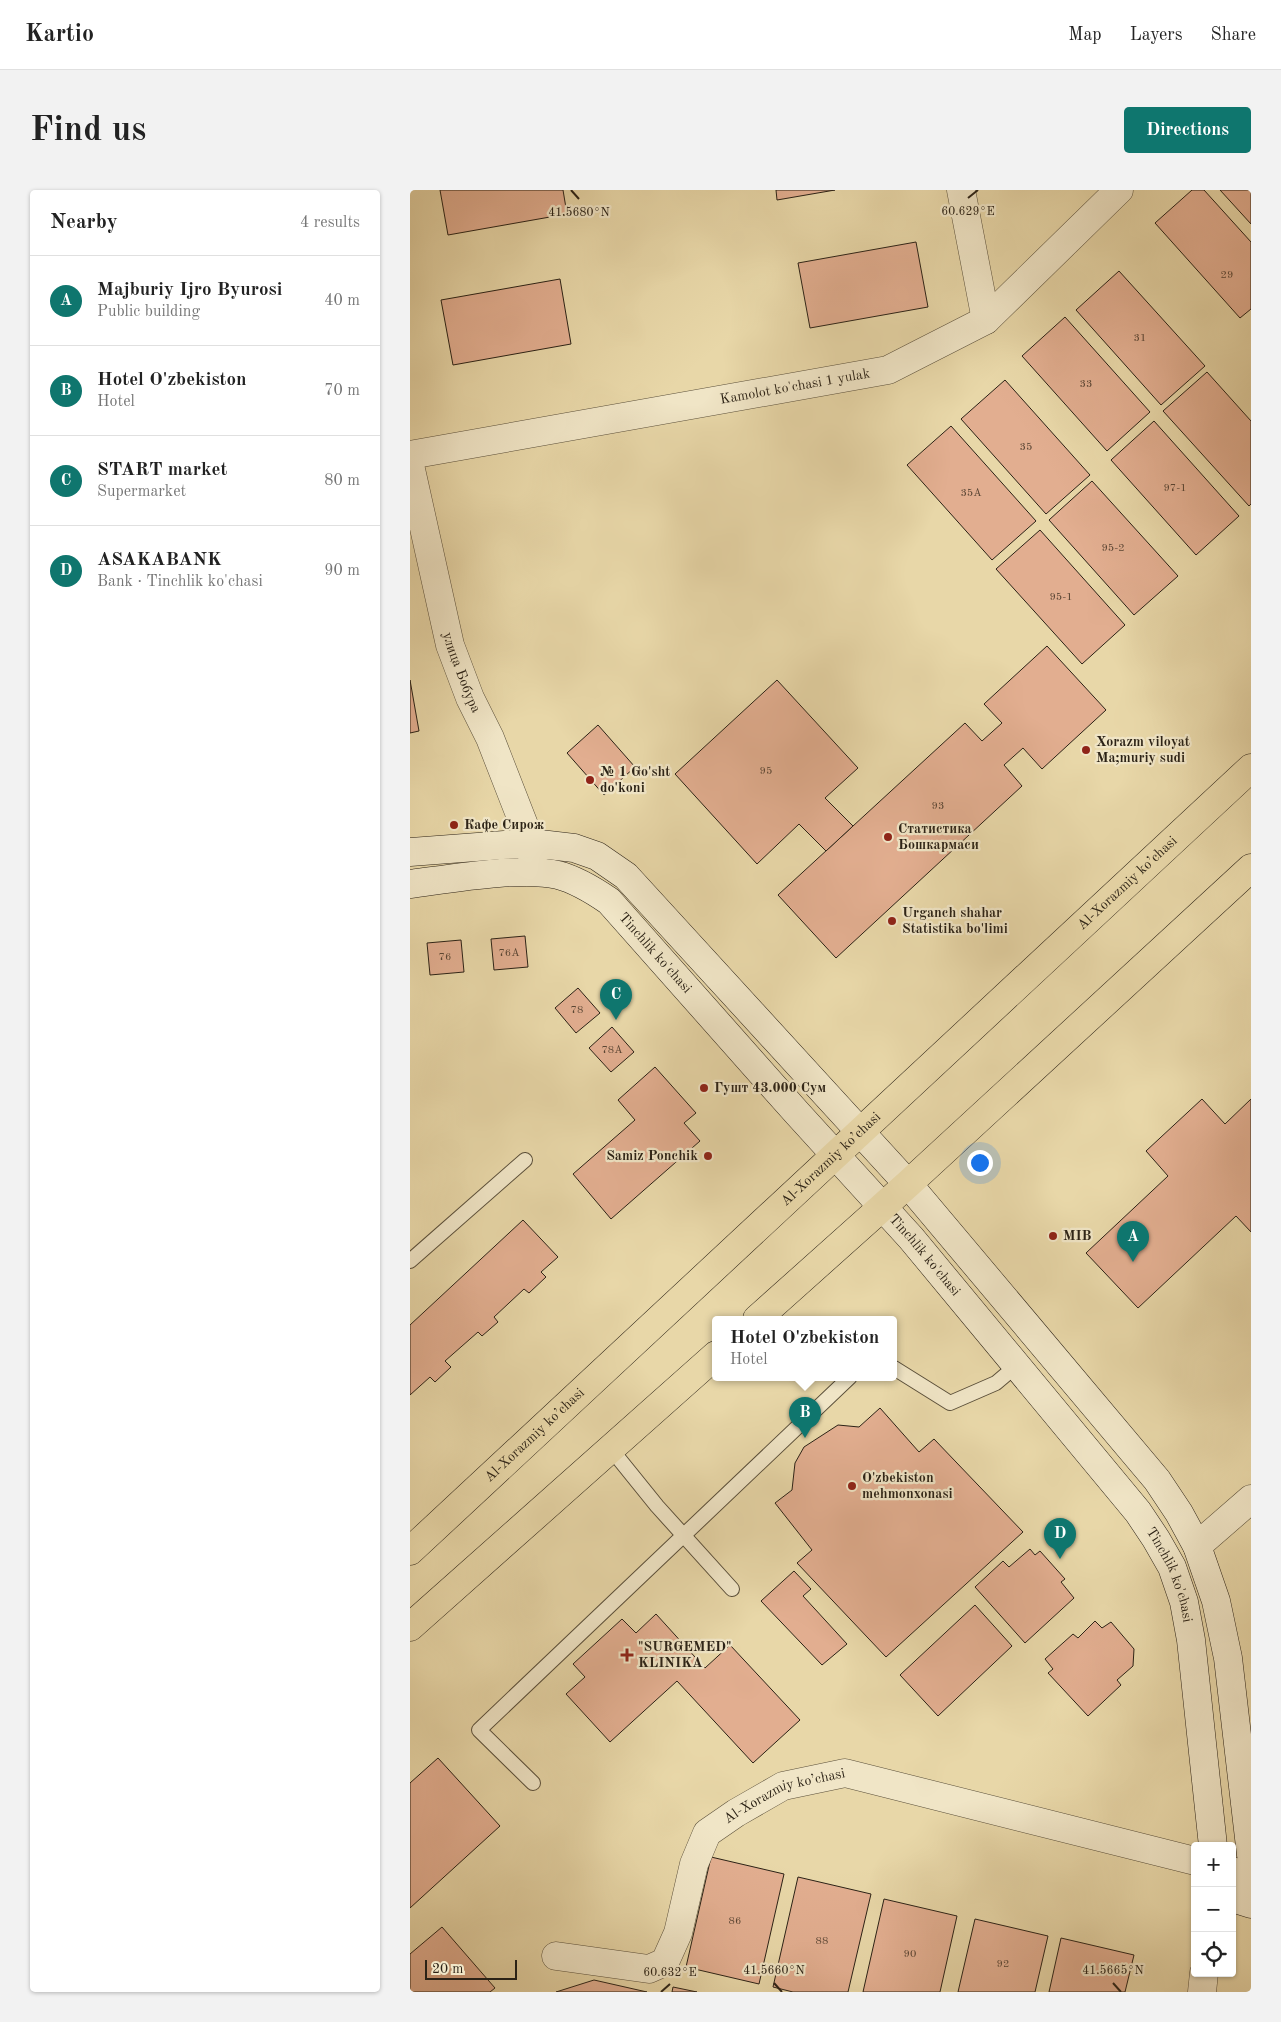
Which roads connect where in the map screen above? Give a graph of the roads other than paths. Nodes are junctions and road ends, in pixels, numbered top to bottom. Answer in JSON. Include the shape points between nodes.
{"nodes":[{"id":1,"x":961,"y":190,"type":"edge"},
{"id":2,"x":1119,"y":190,"type":"edge"},
{"id":3,"x":986,"y":320,"type":"junction"},
{"id":4,"x":410,"y":455,"type":"edge"},
{"id":5,"x":410,"y":465,"type":"edge"},
{"id":6,"x":1251,"y":768,"type":"edge"},
{"id":7,"x":531,"y":843,"type":"junction"},
{"id":8,"x":410,"y":852,"type":"edge"},
{"id":9,"x":1251,"y":868,"type":"edge"},
{"id":10,"x":534,"y":872,"type":"junction"},
{"id":11,"x":410,"y":884,"type":"edge"},
{"id":12,"x":860,"y":1131,"type":"junction"},
{"id":13,"x":835,"y":1153,"type":"junction"},
{"id":14,"x":525,"y":1160,"type":"dead end"},
{"id":15,"x":908,"y":1184,"type":"junction"},
{"id":16,"x":883,"y":1207,"type":"junction"},
{"id":17,"x":410,"y":1261,"type":"edge"},
{"id":18,"x":760,"y":1316,"type":"edge"},
{"id":19,"x":712,"y":1359,"type":"edge"},
{"id":20,"x":1016,"y":1366,"type":"junction"},
{"id":21,"x":897,"y":1370,"type":"edge"},
{"id":22,"x":846,"y":1381,"type":"edge"},
{"id":23,"x":611,"y":1449,"type":"junction"},
{"id":24,"x":1251,"y":1499,"type":"edge"},
{"id":25,"x":683,"y":1534,"type":"junction"},
{"id":26,"x":1197,"y":1546,"type":"junction"},
{"id":27,"x":410,"y":1551,"type":"edge"},
{"id":28,"x":732,"y":1589,"type":"dead end"},
{"id":29,"x":410,"y":1627,"type":"edge"},
{"id":30,"x":534,"y":1783,"type":"dead end"},
{"id":31,"x":1213,"y":1842,"type":"edge"},
{"id":32,"x":1251,"y":1855,"type":"edge"},
{"id":33,"x":1191,"y":1860,"type":"edge"},
{"id":34,"x":1236,"y":1873,"type":"edge"},
{"id":35,"x":1251,"y":1877,"type":"edge"},
{"id":36,"x":1236,"y":1899,"type":"edge"},
{"id":37,"x":1251,"y":1904,"type":"edge"},
{"id":38,"x":556,"y":1956,"type":"dead end"},
{"id":39,"x":1204,"y":1977,"type":"edge"},
{"id":40,"x":1202,"y":1992,"type":"edge"}],
"edges":[{"from":1,"to":3,"type":"main road"},
{"from":2,"to":3,"type":"main road","name":"Kamolot ko'chasi 1 yulak"},
{"from":3,"to":4,"type":"main road","name":"Kamolot ko'chasi 1 yulak","via":[[888,370]]},
{"from":5,"to":7,"type":"main road","name":"улица Бобура","via":[[450,645]]},
{"from":6,"to":12,"type":"main road","name":"Al-Xorazmiy ko’chasi"},
{"from":7,"to":8,"type":"main road"},
{"from":7,"to":10,"type":"main road","name":"улица Бобура"},
{"from":7,"to":12,"type":"main road","via":[[574,848],[597,856],[626,876]]},
{"from":9,"to":15,"type":"main road"},
{"from":10,"to":11,"type":"main road","name":"Tinchlik ko'chasi"},
{"from":10,"to":13,"type":"main road","name":"Tinchlik ko'chasi","via":[[558,875],[586,886],[609,901]]},
{"from":12,"to":13,"type":"main road","name":"Al-Xorazmiy ko’chasi"},
{"from":12,"to":15,"type":"main road"},
{"from":13,"to":16,"type":"main road","name":"Tinchlik ko'chasi"},
{"from":13,"to":27,"type":"main road","name":"Al-Xorazmiy ko’chasi"},
{"from":14,"to":17,"type":"lane"},
{"from":15,"to":16,"type":"main road"},
{"from":15,"to":26,"type":"main road","via":[[1157,1480],[1180,1513]]},
{"from":16,"to":18,"type":"main road"},
{"from":16,"to":20,"type":"main road","name":"Tinchlik ko'chasi"},
{"from":19,"to":23,"type":"main road"},
{"from":20,"to":21,"type":"lane","via":[[996,1383],[950,1404]]},
{"from":20,"to":31,"type":"main road","name":"Tinchlik ko'chasi","via":[[1138,1512],[1172,1567],[1184,1602],[1191,1640]]},
{"from":22,"to":25,"type":"lane"},
{"from":23,"to":25,"type":"lane"},
{"from":23,"to":29,"type":"main road"},
{"from":24,"to":26,"type":"main road"},
{"from":25,"to":28,"type":"lane"},
{"from":25,"to":30,"type":"lane","via":[[480,1730]]},
{"from":26,"to":32,"type":"main road","via":[[1216,1600],[1228,1658]]},
{"from":33,"to":38,"type":"main road","name":"Al-Xorazmiy ko’chasi","via":[[845,1773],[783,1786],[707,1833],[694,1864],[678,1933],[665,1962],[649,1969]]},
{"from":34,"to":35,"type":"main road"},
{"from":36,"to":37,"type":"main road"},
{"from":39,"to":40,"type":"main road"}]}
